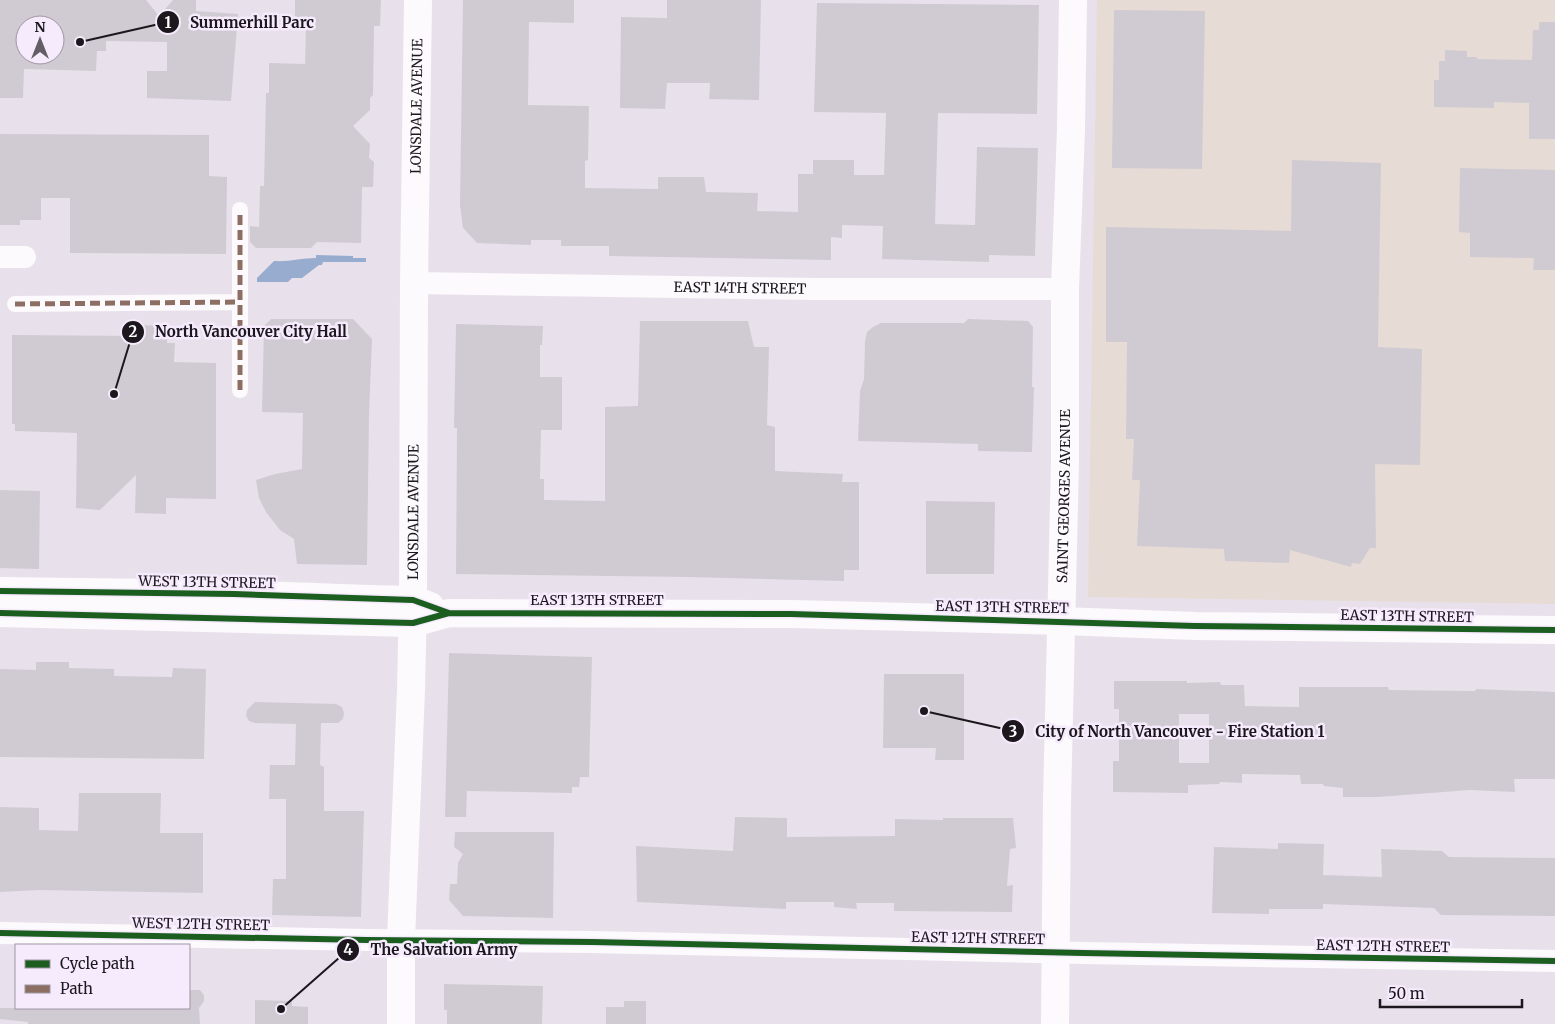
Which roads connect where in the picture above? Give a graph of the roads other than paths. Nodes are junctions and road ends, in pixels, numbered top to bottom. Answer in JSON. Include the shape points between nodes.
{"nodes":[{"id":1,"x":418,"y":0,"type":"edge"},
{"id":2,"x":1073,"y":0,"type":"edge"},
{"id":3,"x":240,"y":210,"type":"dead end"},
{"id":4,"x":0,"y":257,"type":"edge"},
{"id":5,"x":25,"y":257,"type":"dead end"},
{"id":6,"x":414,"y":283,"type":"junction"},
{"id":7,"x":1065,"y":289,"type":"junction"},
{"id":8,"x":240,"y":302,"type":"junction"},
{"id":9,"x":15,"y":304,"type":"dead end"},
{"id":10,"x":240,"y":390,"type":"dead end"},
{"id":11,"x":0,"y":591,"type":"edge"},
{"id":12,"x":413,"y":612,"type":"junction"},
{"id":13,"x":0,"y":613,"type":"edge"},
{"id":14,"x":1062,"y":621,"type":"junction"},
{"id":15,"x":1555,"y":630,"type":"edge"},
{"id":16,"x":0,"y":933,"type":"edge"},
{"id":17,"x":401,"y":940,"type":"junction"},
{"id":18,"x":1056,"y":952,"type":"junction"},
{"id":19,"x":1555,"y":961,"type":"edge"},
{"id":20,"x":400,"y":1024,"type":"edge"},
{"id":21,"x":1055,"y":1024,"type":"edge"}],
"edges":[{"from":1,"to":6,"type":"main road","name":"LONSDALE AVENUE"},
{"from":2,"to":7,"type":"main road","name":"SAINT GEORGES AVENUE"},
{"from":3,"to":8,"type":"street"},
{"from":4,"to":5,"type":"street"},
{"from":6,"to":7,"type":"street","name":"EAST 14TH STREET","via":[[814,290]]},
{"from":6,"to":12,"type":"main road","name":"LONSDALE AVENUE"},
{"from":7,"to":14,"type":"main road","name":"SAINT GEORGES AVENUE"},
{"from":8,"to":9,"type":"street"},
{"from":8,"to":10,"type":"street"},
{"from":11,"to":12,"type":"main road","name":"WEST 13TH STREET","via":[[234,594]]},
{"from":12,"to":13,"type":"main road"},
{"from":12,"to":14,"type":"main road","name":"EAST 13TH STREET","via":[[791,614]]},
{"from":12,"to":17,"type":"main road","name":"LONSDALE AVENUE"},
{"from":14,"to":15,"type":"main road","name":"EAST 13TH STREET","via":[[1195,626]]},
{"from":14,"to":18,"type":"main road","name":"SAINT GEORGES AVENUE"},
{"from":16,"to":17,"type":"street","name":"WEST 12TH STREET"},
{"from":17,"to":18,"type":"street","name":"EAST 12TH STREET"},
{"from":17,"to":20,"type":"main road","name":"LONSDALE AVENUE"},
{"from":18,"to":19,"type":"street","name":"EAST 12TH STREET"},
{"from":18,"to":21,"type":"main road","name":"SAINT GEORGES AVENUE"}]}
